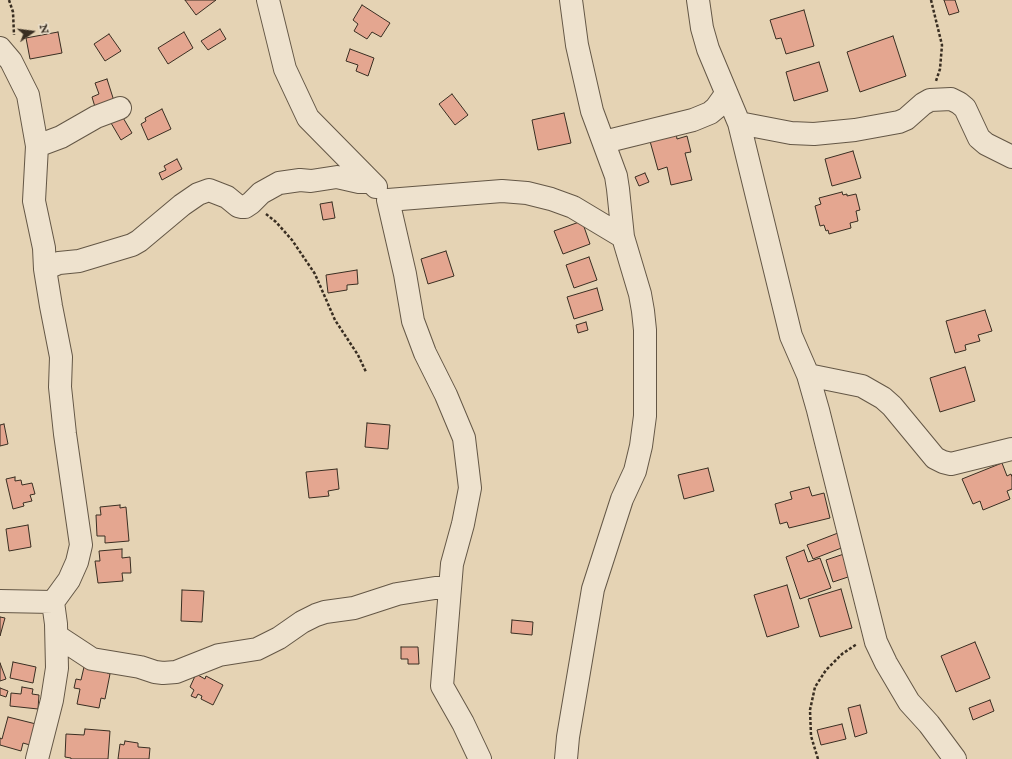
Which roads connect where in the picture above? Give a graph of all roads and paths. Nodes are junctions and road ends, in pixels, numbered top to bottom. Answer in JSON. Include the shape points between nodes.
{"nodes":[{"id":1,"x":268,"y":0,"type":"edge"},
{"id":2,"x":571,"y":0,"type":"edge"},
{"id":3,"x":698,"y":0,"type":"edge"},
{"id":4,"x":931,"y":0,"type":"edge"},
{"id":5,"x":0,"y":48,"type":"edge"},
{"id":6,"x":726,"y":94,"type":"junction"},
{"id":7,"x":930,"y":100,"type":"junction"},
{"id":8,"x":120,"y":108,"type":"dead end"},
{"id":9,"x":739,"y":123,"type":"junction"},
{"id":10,"x":604,"y":142,"type":"junction"},
{"id":11,"x":37,"y":146,"type":"junction"},
{"id":12,"x":1012,"y":157,"type":"edge"},
{"id":13,"x":370,"y":182,"type":"junction"},
{"id":14,"x":388,"y":200,"type":"junction"},
{"id":15,"x":251,"y":203,"type":"junction"},
{"id":16,"x":623,"y":238,"type":"junction"},
{"id":17,"x":45,"y":269,"type":"junction"},
{"id":18,"x":366,"y":372,"type":"dead end"},
{"id":19,"x":808,"y":375,"type":"junction"},
{"id":20,"x":1012,"y":449,"type":"edge"},
{"id":21,"x":450,"y":588,"type":"junction"},
{"id":22,"x":0,"y":602,"type":"edge"},
{"id":23,"x":52,"y":602,"type":"junction"},
{"id":24,"x":873,"y":632,"type":"junction"},
{"id":25,"x":57,"y":636,"type":"junction"},
{"id":26,"x":37,"y":759,"type":"edge"},
{"id":27,"x":480,"y":759,"type":"edge"},
{"id":28,"x":566,"y":759,"type":"edge"},
{"id":29,"x":818,"y":759,"type":"edge"},
{"id":30,"x":955,"y":759,"type":"edge"}],
"edges":[{"from":1,"to":13,"type":"street","via":[[285,69],[308,118]]},
{"from":2,"to":10,"type":"street","via":[[577,45],[592,111]]},
{"from":3,"to":6,"type":"street","via":[[708,50]]},
{"from":4,"to":7,"type":"path","via":[[942,44],[940,70]]},
{"from":5,"to":11,"type":"street","via":[[11,61],[28,95]]},
{"from":6,"to":9,"type":"street"},
{"from":6,"to":10,"type":"street","via":[[710,113],[693,120]]},
{"from":7,"to":9,"type":"street","via":[[899,122],[855,130],[814,134],[791,133]]},
{"from":7,"to":12,"type":"street","via":[[951,99],[959,103],[965,108],[979,138]]},
{"from":8,"to":11,"type":"street"},
{"from":9,"to":19,"type":"street","via":[[791,336]]},
{"from":10,"to":16,"type":"street","via":[[616,176]]},
{"from":11,"to":17,"type":"street","via":[[34,201],[44,248]]},
{"from":13,"to":14,"type":"street"},
{"from":13,"to":15,"type":"street","via":[[337,177],[279,183],[261,193]]},
{"from":14,"to":16,"type":"street","via":[[502,191],[527,193],[573,207]]},
{"from":14,"to":21,"type":"street","via":[[413,321],[464,438],[470,488],[452,564]]},
{"from":15,"to":17,"type":"street","via":[[245,207],[238,206],[227,197],[209,190],[182,205],[132,245],[79,261],[59,263]]},
{"from":15,"to":18,"type":"path","via":[[276,222],[292,240],[314,274],[335,320]]},
{"from":16,"to":28,"type":"street","via":[[643,311],[645,416],[634,471],[622,499],[591,595]]},
{"from":17,"to":23,"type":"street","via":[[61,357],[60,387],[65,434],[81,545],[69,580]]},
{"from":19,"to":20,"type":"street","via":[[862,386],[883,398],[935,458],[943,462],[951,464]]},
{"from":19,"to":24,"type":"street"},
{"from":21,"to":25,"type":"street","via":[[397,594],[354,608],[325,612],[302,622],[257,649],[219,655],[176,672],[155,672],[92,659]]},
{"from":21,"to":27,"type":"street","via":[[442,686]]},
{"from":22,"to":23,"type":"street"},
{"from":23,"to":25,"type":"street"},
{"from":24,"to":29,"type":"path","via":[[842,654],[826,670],[815,687],[810,710],[812,736]]},
{"from":24,"to":30,"type":"street","via":[[886,663],[909,702]]},
{"from":25,"to":26,"type":"street","via":[[57,668],[52,700]]}]}
